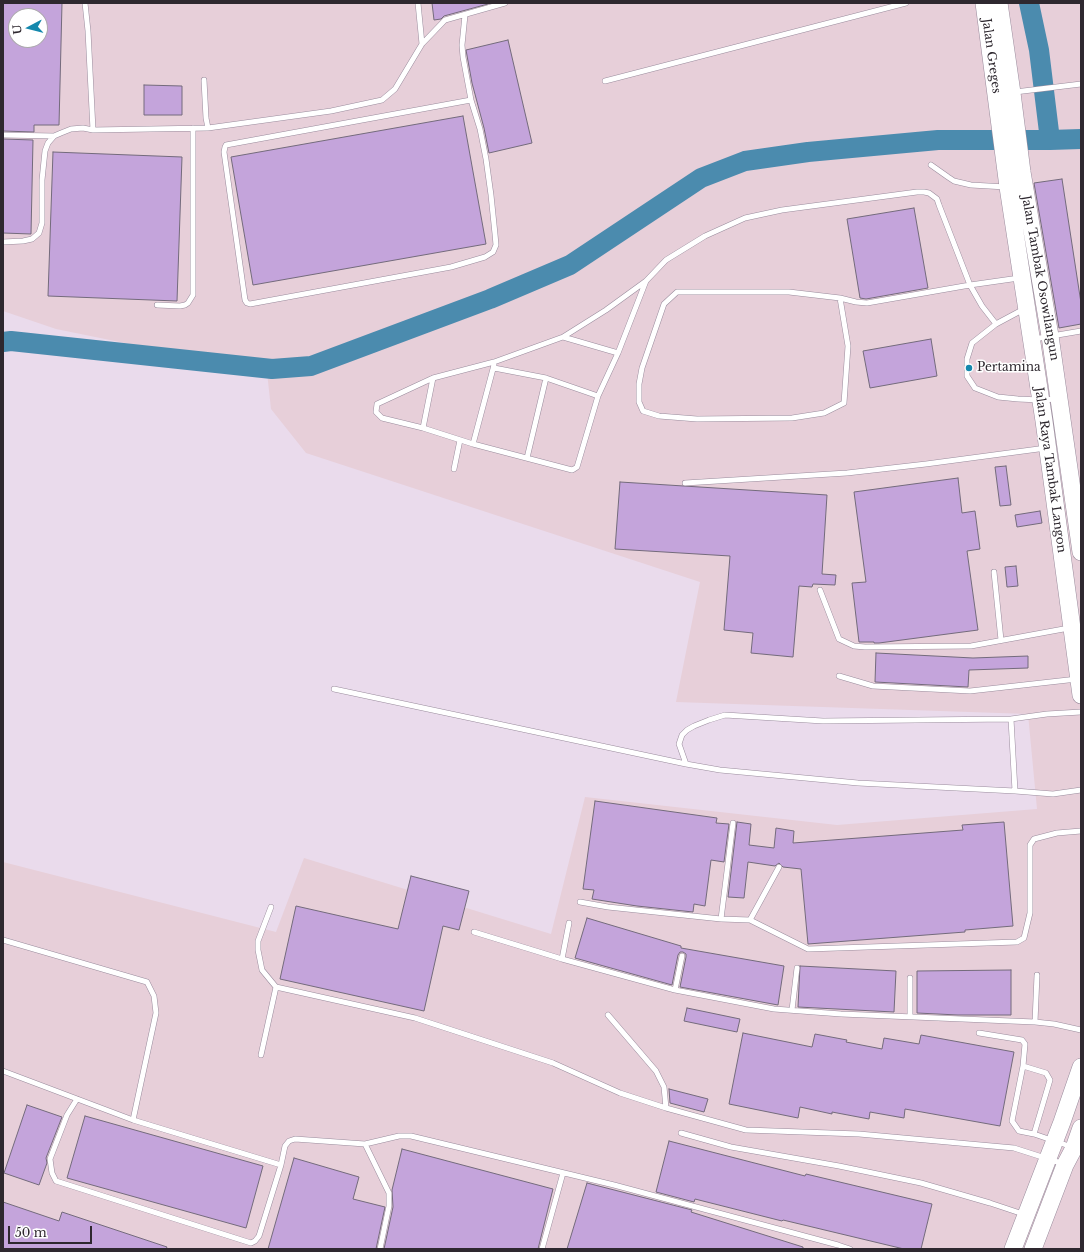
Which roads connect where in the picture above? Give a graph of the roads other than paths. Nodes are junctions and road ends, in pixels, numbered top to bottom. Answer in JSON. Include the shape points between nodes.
{"nodes":[{"id":1,"x":85,"y":3,"type":"edge"},
{"id":2,"x":418,"y":3,"type":"edge"},
{"id":3,"x":505,"y":3,"type":"edge"},
{"id":4,"x":906,"y":3,"type":"edge"},
{"id":5,"x":984,"y":3,"type":"edge"},
{"id":6,"x":999,"y":3,"type":"edge"},
{"id":7,"x":465,"y":15,"type":"junction"},
{"id":8,"x":422,"y":44,"type":"junction"},
{"id":9,"x":204,"y":80,"type":"dead end"},
{"id":10,"x":606,"y":81,"type":"dead end"},
{"id":11,"x":1081,"y":84,"type":"edge"},
{"id":12,"x":1012,"y":99,"type":"junction"},
{"id":13,"x":471,"y":100,"type":"junction"},
{"id":14,"x":192,"y":128,"type":"junction"},
{"id":15,"x":208,"y":128,"type":"junction"},
{"id":16,"x":92,"y":130,"type":"junction"},
{"id":17,"x":3,"y":135,"type":"edge"},
{"id":18,"x":54,"y":136,"type":"junction"},
{"id":19,"x":931,"y":165,"type":"dead end"},
{"id":20,"x":1012,"y":178,"type":"junction"},
{"id":21,"x":3,"y":242,"type":"edge"},
{"id":22,"x":1031,"y":276,"type":"junction"},
{"id":23,"x":646,"y":281,"type":"junction"},
{"id":24,"x":970,"y":285,"type":"junction"},
{"id":25,"x":840,"y":298,"type":"junction"},
{"id":26,"x":157,"y":305,"type":"dead end"},
{"id":27,"x":1035,"y":306,"type":"junction"},
{"id":28,"x":996,"y":324,"type":"junction"},
{"id":29,"x":1081,"y":331,"type":"edge"},
{"id":30,"x":1050,"y":336,"type":"junction"},
{"id":31,"x":562,"y":337,"type":"junction"},
{"id":32,"x":1031,"y":339,"type":"junction"},
{"id":33,"x":618,"y":353,"type":"junction"},
{"id":34,"x":494,"y":365,"type":"junction"},
{"id":35,"x":433,"y":378,"type":"junction"},
{"id":36,"x":546,"y":378,"type":"junction"},
{"id":37,"x":598,"y":396,"type":"junction"},
{"id":38,"x":1060,"y":399,"type":"junction"},
{"id":39,"x":1040,"y":400,"type":"junction"},
{"id":40,"x":423,"y":428,"type":"junction"},
{"id":41,"x":460,"y":440,"type":"junction"},
{"id":42,"x":473,"y":444,"type":"junction"},
{"id":43,"x":1047,"y":448,"type":"junction"},
{"id":44,"x":527,"y":458,"type":"junction"},
{"id":45,"x":454,"y":469,"type":"dead end"},
{"id":46,"x":685,"y":483,"type":"dead end"},
{"id":47,"x":1079,"y":517,"type":"edge"},
{"id":48,"x":1081,"y":552,"type":"edge"},
{"id":49,"x":994,"y":572,"type":"dead end"},
{"id":50,"x":820,"y":590,"type":"dead end"},
{"id":51,"x":1072,"y":627,"type":"junction"},
{"id":52,"x":1001,"y":640,"type":"junction"},
{"id":53,"x":838,"y":676,"type":"dead end"},
{"id":54,"x":1080,"y":687,"type":"edge"},
{"id":55,"x":334,"y":689,"type":"dead end"},
{"id":56,"x":1081,"y":712,"type":"edge"},
{"id":57,"x":1012,"y":719,"type":"junction"},
{"id":58,"x":686,"y":764,"type":"junction"},
{"id":59,"x":1081,"y":790,"type":"edge"},
{"id":60,"x":1015,"y":791,"type":"junction"},
{"id":61,"x":733,"y":823,"type":"dead end"},
{"id":62,"x":1081,"y":831,"type":"edge"},
{"id":63,"x":779,"y":867,"type":"dead end"},
{"id":64,"x":580,"y":902,"type":"dead end"},
{"id":65,"x":271,"y":907,"type":"dead end"},
{"id":66,"x":721,"y":919,"type":"junction"},
{"id":67,"x":750,"y":920,"type":"junction"},
{"id":68,"x":569,"y":923,"type":"dead end"},
{"id":69,"x":474,"y":932,"type":"dead end"},
{"id":70,"x":3,"y":940,"type":"edge"},
{"id":71,"x":682,"y":956,"type":"dead end"},
{"id":72,"x":562,"y":959,"type":"junction"},
{"id":73,"x":797,"y":968,"type":"dead end"},
{"id":74,"x":1037,"y":975,"type":"dead end"},
{"id":75,"x":910,"y":978,"type":"dead end"},
{"id":76,"x":276,"y":986,"type":"junction"},
{"id":77,"x":675,"y":990,"type":"junction"},
{"id":78,"x":792,"y":1010,"type":"junction"},
{"id":79,"x":608,"y":1014,"type":"dead end"},
{"id":80,"x":910,"y":1016,"type":"junction"},
{"id":81,"x":1035,"y":1022,"type":"junction"},
{"id":82,"x":1081,"y":1030,"type":"edge"},
{"id":83,"x":979,"y":1033,"type":"dead end"},
{"id":84,"x":261,"y":1055,"type":"dead end"},
{"id":85,"x":1023,"y":1066,"type":"junction"},
{"id":86,"x":1081,"y":1067,"type":"edge"},
{"id":87,"x":3,"y":1071,"type":"edge"},
{"id":88,"x":77,"y":1099,"type":"junction"},
{"id":89,"x":666,"y":1108,"type":"junction"},
{"id":90,"x":133,"y":1120,"type":"junction"},
{"id":91,"x":1073,"y":1126,"type":"edge"},
{"id":92,"x":681,"y":1133,"type":"dead end"},
{"id":93,"x":1034,"y":1134,"type":"junction"},
{"id":94,"x":1055,"y":1142,"type":"junction"},
{"id":95,"x":366,"y":1144,"type":"junction"},
{"id":96,"x":1077,"y":1149,"type":"edge"},
{"id":97,"x":1048,"y":1159,"type":"junction"},
{"id":98,"x":281,"y":1165,"type":"junction"},
{"id":99,"x":1065,"y":1165,"type":"junction"},
{"id":100,"x":563,"y":1172,"type":"junction"},
{"id":101,"x":1026,"y":1216,"type":"junction"},
{"id":102,"x":380,"y":1249,"type":"edge"},
{"id":103,"x":542,"y":1249,"type":"edge"},
{"id":104,"x":850,"y":1249,"type":"edge"},
{"id":105,"x":1013,"y":1249,"type":"edge"},
{"id":106,"x":1033,"y":1249,"type":"edge"}],
"edges":[{"from":1,"to":16,"type":"lane"},
{"from":2,"to":8,"type":"lane"},
{"from":3,"to":7,"type":"lane"},
{"from":4,"to":10,"type":"lane"},
{"from":5,"to":12,"type":"highway","name":"Jalan Greges"},
{"from":6,"to":12,"type":"highway"},
{"from":7,"to":8,"type":"lane","via":[[445,20]]},
{"from":7,"to":13,"type":"lane","via":[[462,45]]},
{"from":8,"to":15,"type":"lane","via":[[395,89],[382,100],[331,111]]},
{"from":9,"to":15,"type":"lane"},
{"from":11,"to":12,"type":"lane","via":[[1052,87]]},
{"from":12,"to":20,"type":"highway","name":"Jalan Tambak Osowilangun"},
{"from":13,"to":13,"type":"lane","via":[[480,129],[491,195],[496,244],[493,252],[485,258],[451,267],[250,304],[246,302],[224,152],[226,145]]},
{"from":14,"to":15,"type":"lane"},
{"from":14,"to":16,"type":"lane"},
{"from":14,"to":26,"type":"lane","via":[[193,295],[185,305]]},
{"from":16,"to":18,"type":"lane","via":[[71,129]]},
{"from":17,"to":18,"type":"lane"},
{"from":18,"to":21,"type":"lane","via":[[45,152],[42,223],[38,233],[32,239],[23,242]]},
{"from":19,"to":20,"type":"lane","via":[[954,181],[971,185]]},
{"from":20,"to":22,"type":"highway","name":"Jalan Tambak Osowilangun"},
{"from":22,"to":24,"type":"lane"},
{"from":22,"to":27,"type":"highway","name":"Jalan Tambak Osowilangun"},
{"from":23,"to":24,"type":"lane","via":[[666,260],[704,236],[745,218],[782,210],[924,192],[934,196],[940,205]]},
{"from":23,"to":31,"type":"lane"},
{"from":23,"to":33,"type":"lane"},
{"from":24,"to":25,"type":"lane","via":[[867,303]]},
{"from":24,"to":28,"type":"lane"},
{"from":25,"to":25,"type":"lane","via":[[848,346],[844,403],[824,414],[792,418],[697,419],[659,416],[643,411],[639,402],[642,368],[664,304],[678,292],[789,292]]},
{"from":27,"to":28,"type":"lane"},
{"from":27,"to":30,"type":"highway","name":"Jalan Tambak Osowilangun"},
{"from":27,"to":32,"type":"highway","name":"Jalan Raya Tambak Langon"},
{"from":28,"to":39,"type":"lane","via":[[972,343],[966,359],[967,376],[975,388],[998,397]]},
{"from":29,"to":30,"type":"lane"},
{"from":30,"to":32,"type":"lane"},
{"from":30,"to":38,"type":"highway","name":"Jalan Tambak Osowilangun"},
{"from":31,"to":33,"type":"lane"},
{"from":31,"to":34,"type":"lane"},
{"from":32,"to":39,"type":"highway","name":"Jalan Raya Tambak Langon"},
{"from":33,"to":37,"type":"lane"},
{"from":34,"to":35,"type":"lane"},
{"from":34,"to":36,"type":"lane"},
{"from":34,"to":42,"type":"lane"},
{"from":35,"to":40,"type":"lane"},
{"from":35,"to":40,"type":"lane","via":[[377,404],[376,412],[382,418]]},
{"from":36,"to":37,"type":"lane"},
{"from":36,"to":44,"type":"lane"},
{"from":37,"to":44,"type":"lane","via":[[577,467],[572,470]]},
{"from":38,"to":39,"type":"lane"},
{"from":38,"to":47,"type":"highway","name":"Jalan Tambak Osowilangun"},
{"from":39,"to":43,"type":"highway","name":"Jalan Raya Tambak Langon"},
{"from":40,"to":41,"type":"lane"},
{"from":41,"to":42,"type":"lane"},
{"from":41,"to":45,"type":"lane"},
{"from":42,"to":44,"type":"lane"},
{"from":43,"to":46,"type":"lane","via":[[847,473]]},
{"from":43,"to":51,"type":"highway","name":"Jalan Raya Tambak Langon"},
{"from":47,"to":48,"type":"highway","name":"Jalan Tambak Osowilangun"},
{"from":49,"to":52,"type":"lane"},
{"from":50,"to":52,"type":"lane","via":[[839,639],[854,646],[971,646]]},
{"from":51,"to":52,"type":"lane"},
{"from":51,"to":54,"type":"highway","name":"Jalan Raya Tambak Langon"},
{"from":53,"to":54,"type":"lane","via":[[873,686],[970,691]]},
{"from":55,"to":58,"type":"lane"},
{"from":56,"to":57,"type":"lane"},
{"from":57,"to":58,"type":"lane","via":[[823,721],[725,715],[694,726],[682,735],[679,744]]},
{"from":57,"to":60,"type":"lane"},
{"from":58,"to":60,"type":"lane","via":[[720,770],[850,782]]},
{"from":59,"to":60,"type":"lane","via":[[1053,794]]},
{"from":61,"to":66,"type":"lane"},
{"from":62,"to":67,"type":"lane","via":[[1057,833],[1034,839],[1030,845],[1030,913],[1024,938],[1017,942],[808,949]]},
{"from":63,"to":67,"type":"lane"},
{"from":64,"to":66,"type":"lane"},
{"from":65,"to":76,"type":"lane","via":[[258,941],[258,950],[262,970]]},
{"from":66,"to":67,"type":"lane"},
{"from":68,"to":72,"type":"lane"},
{"from":69,"to":72,"type":"lane"},
{"from":70,"to":90,"type":"lane","via":[[147,982],[154,996],[156,1013]]},
{"from":71,"to":77,"type":"lane"},
{"from":72,"to":77,"type":"lane"},
{"from":73,"to":78,"type":"lane"},
{"from":74,"to":81,"type":"lane"},
{"from":75,"to":80,"type":"lane"},
{"from":76,"to":84,"type":"lane"},
{"from":76,"to":89,"type":"lane","via":[[415,1018],[553,1063],[620,1093]]},
{"from":77,"to":78,"type":"lane"},
{"from":78,"to":80,"type":"lane"},
{"from":79,"to":89,"type":"lane","via":[[656,1072],[664,1087]]},
{"from":80,"to":81,"type":"lane"},
{"from":81,"to":82,"type":"lane"},
{"from":83,"to":85,"type":"lane","via":[[1022,1040],[1025,1044]]},
{"from":85,"to":93,"type":"lane","via":[[1012,1121],[1019,1130]]},
{"from":85,"to":93,"type":"lane","via":[[1046,1073],[1050,1080]]},
{"from":86,"to":91,"type":"highway"},
{"from":87,"to":88,"type":"lane"},
{"from":88,"to":90,"type":"lane"},
{"from":88,"to":98,"type":"lane","via":[[67,1115],[50,1158],[56,1181],[250,1243],[259,1236]]},
{"from":89,"to":97,"type":"lane","via":[[746,1130],[859,1134],[1014,1148]]},
{"from":90,"to":98,"type":"lane"},
{"from":91,"to":94,"type":"highway"},
{"from":91,"to":96,"type":"highway"},
{"from":92,"to":101,"type":"lane","via":[[731,1147],[921,1183]]},
{"from":93,"to":94,"type":"lane"},
{"from":94,"to":96,"type":"lane"},
{"from":94,"to":97,"type":"highway"},
{"from":95,"to":98,"type":"lane","via":[[295,1139],[285,1146]]},
{"from":95,"to":100,"type":"lane","via":[[399,1136],[412,1136]]},
{"from":95,"to":102,"type":"lane","via":[[389,1192],[389,1206]]},
{"from":96,"to":99,"type":"highway"},
{"from":97,"to":99,"type":"lane"},
{"from":97,"to":101,"type":"highway"},
{"from":99,"to":106,"type":"highway"},
{"from":100,"to":103,"type":"lane"},
{"from":100,"to":104,"type":"lane"},
{"from":101,"to":105,"type":"highway"}]}
